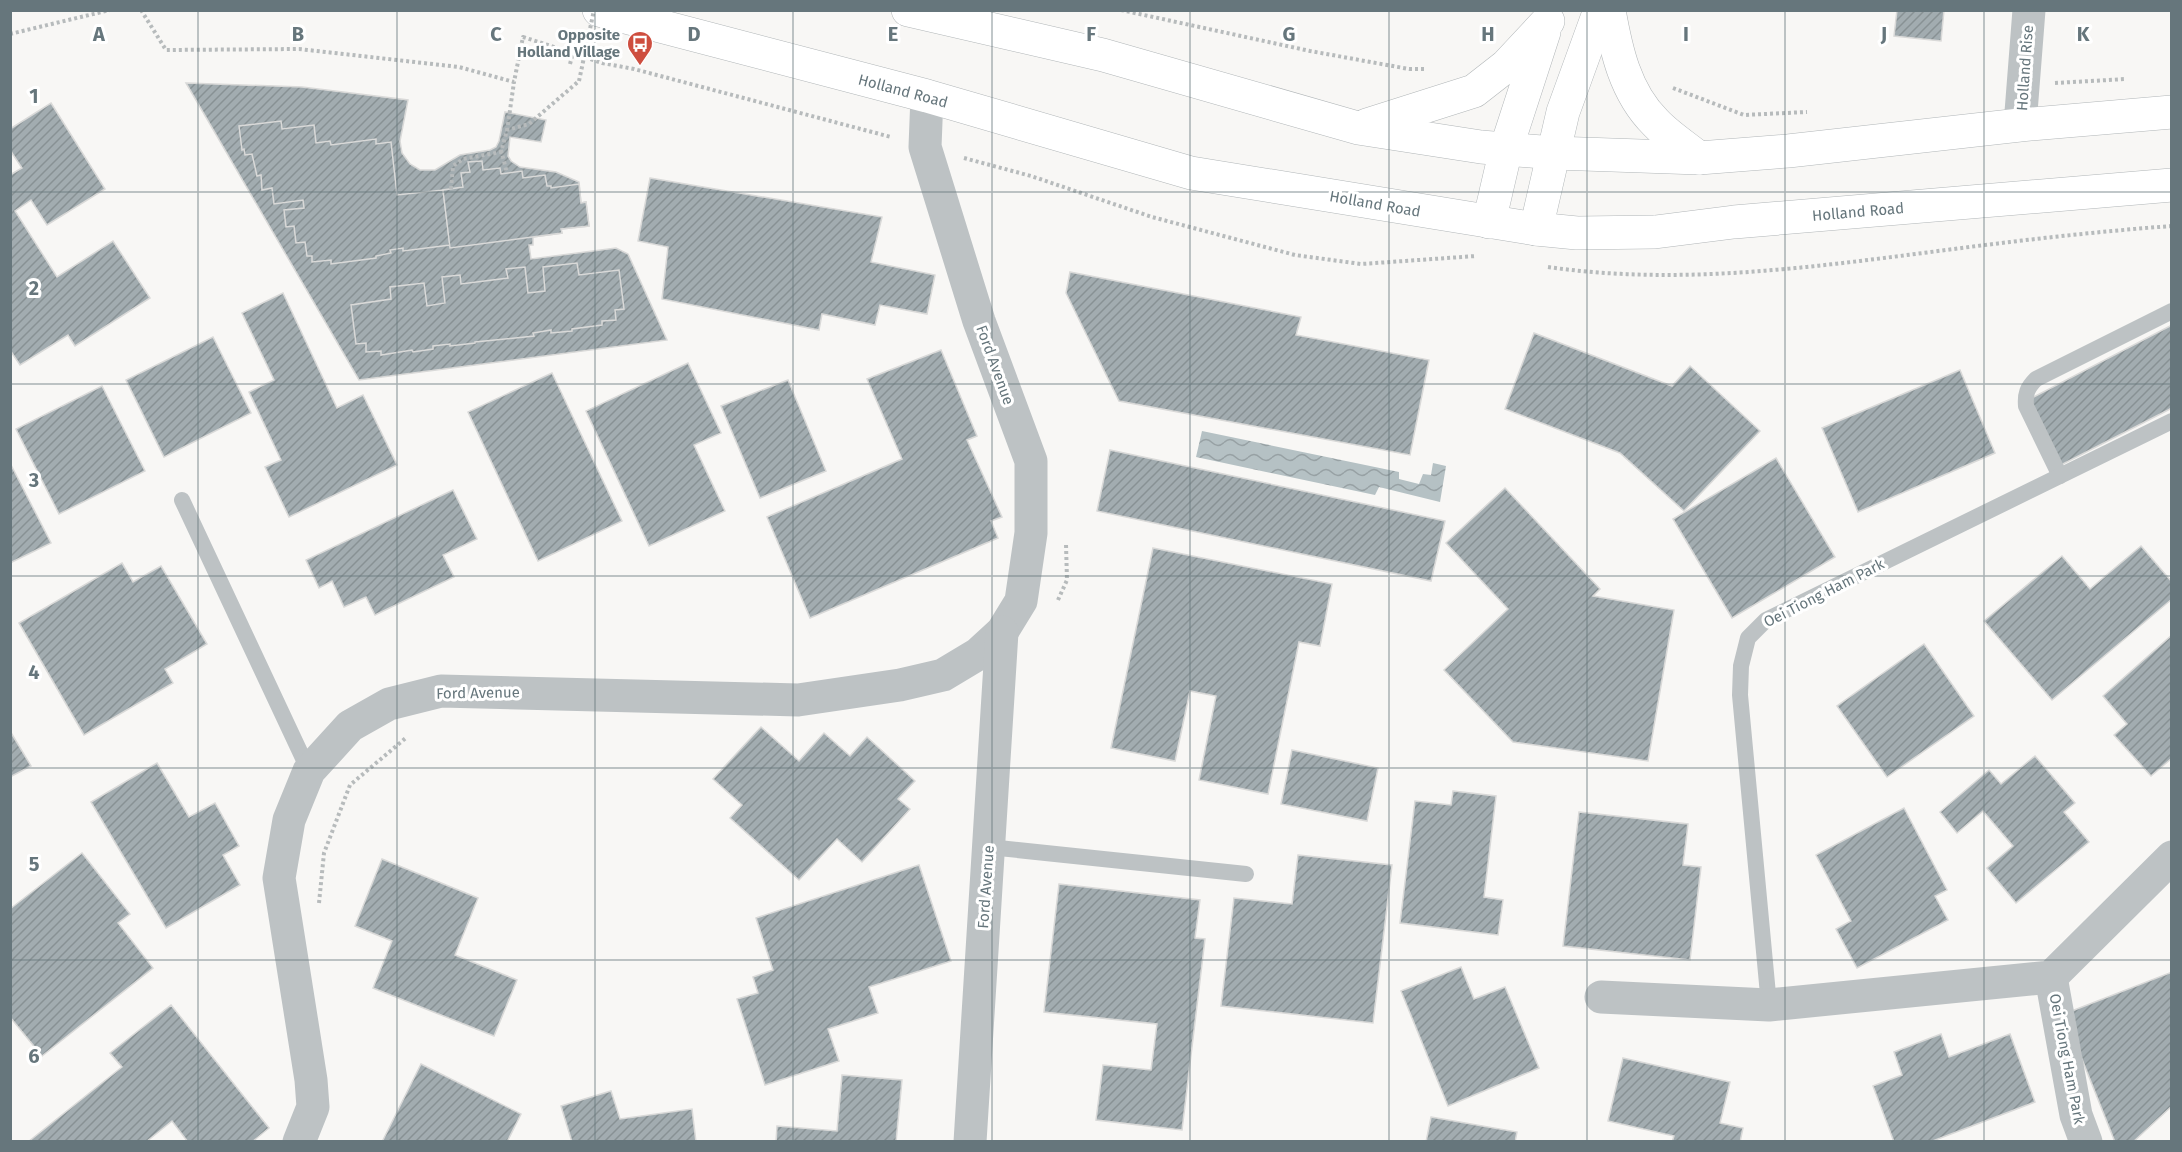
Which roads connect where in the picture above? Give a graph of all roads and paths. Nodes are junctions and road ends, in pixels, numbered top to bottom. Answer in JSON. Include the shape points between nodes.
{"nodes":[{"id":1,"x":110,"y":10,"type":"edge"},
{"id":2,"x":141,"y":10,"type":"edge"},
{"id":3,"x":594,"y":10,"type":"edge"},
{"id":4,"x":598,"y":10,"type":"edge"},
{"id":5,"x":908,"y":10,"type":"edge"},
{"id":6,"x":1121,"y":10,"type":"edge"},
{"id":7,"x":1600,"y":10,"type":"edge"},
{"id":8,"x":1609,"y":10,"type":"edge"},
{"id":9,"x":2029,"y":10,"type":"edge"},
{"id":10,"x":1549,"y":16,"type":"edge"},
{"id":11,"x":10,"y":34,"type":"edge"},
{"id":12,"x":573,"y":53,"type":"junction"},
{"id":13,"x":570,"y":64,"type":"dead end"},
{"id":14,"x":1433,"y":69,"type":"dead end"},
{"id":15,"x":2137,"y":78,"type":"dead end"},
{"id":16,"x":514,"y":82,"type":"junction"},
{"id":17,"x":1666,"y":83,"type":"dead end"},
{"id":18,"x":2023,"y":85,"type":"junction"},
{"id":19,"x":927,"y":96,"type":"junction"},
{"id":20,"x":1812,"y":111,"type":"dead end"},
{"id":21,"x":2172,"y":112,"type":"edge"},
{"id":22,"x":827,"y":119,"type":"dead end"},
{"id":23,"x":2020,"y":125,"type":"junction"},
{"id":24,"x":1359,"y":128,"type":"junction"},
{"id":25,"x":507,"y":130,"type":"junction"},
{"id":26,"x":1506,"y":149,"type":"junction"},
{"id":27,"x":501,"y":152,"type":"junction"},
{"id":28,"x":1554,"y":153,"type":"junction"},
{"id":29,"x":1699,"y":158,"type":"junction"},
{"id":30,"x":507,"y":173,"type":"dead end"},
{"id":31,"x":2172,"y":185,"type":"edge"},
{"id":32,"x":452,"y":189,"type":"dead end"},
{"id":33,"x":1489,"y":222,"type":"junction"},
{"id":34,"x":1536,"y":229,"type":"junction"},
{"id":35,"x":2172,"y":311,"type":"edge"},
{"id":36,"x":2172,"y":422,"type":"edge"},
{"id":37,"x":2060,"y":476,"type":"junction"},
{"id":38,"x":182,"y":500,"type":"dead end"},
{"id":39,"x":1002,"y":632,"type":"junction"},
{"id":40,"x":309,"y":771,"type":"junction"},
{"id":41,"x":989,"y":847,"type":"junction"},
{"id":42,"x":2172,"y":857,"type":"edge"},
{"id":43,"x":1246,"y":874,"type":"dead end"},
{"id":44,"x":2051,"y":977,"type":"junction"},
{"id":45,"x":1601,"y":997,"type":"dead end"},
{"id":46,"x":1769,"y":1005,"type":"junction"},
{"id":47,"x":299,"y":1142,"type":"edge"},
{"id":48,"x":970,"y":1142,"type":"edge"},
{"id":49,"x":2086,"y":1142,"type":"edge"}],
"edges":[{"from":1,"to":11,"type":"path"},
{"from":2,"to":16,"type":"path","via":[[166,50],[300,49],[459,68]]},
{"from":3,"to":25,"type":"path","bridge":true,"via":[[579,81],[529,124]]},
{"from":4,"to":19,"type":"main road","name":"Holland Road"},
{"from":5,"to":24,"type":"main road","via":[[1103,55]]},
{"from":6,"to":14,"type":"path","via":[[1321,53],[1409,69]]},
{"from":7,"to":28,"type":"main road","via":[[1563,112]]},
{"from":8,"to":29,"type":"main road","via":[[1616,50],[1631,89],[1654,122]]},
{"from":9,"to":18,"type":"street","name":"Holland Rise"},
{"from":10,"to":24,"type":"main road","via":[[1506,66],[1474,91]]},
{"from":10,"to":26,"type":"main road"},
{"from":12,"to":13,"type":"path"},
{"from":12,"to":16,"type":"path","via":[[523,37]]},
{"from":12,"to":22,"type":"path"},
{"from":15,"to":18,"type":"path"},
{"from":16,"to":25,"type":"path"},
{"from":17,"to":20,"type":"path","via":[[1744,116]]},
{"from":18,"to":23,"type":"street","name":"Holland Rise"},
{"from":19,"to":33,"type":"main road","name":"Holland Road","via":[[1191,172]]},
{"from":19,"to":39,"type":"street","name":"Ford Avenue","via":[[925,147],[979,321],[1031,461],[1031,533],[1021,602]]},
{"from":21,"to":23,"type":"main road"},
{"from":23,"to":29,"type":"main road","via":[[1788,152]]},
{"from":24,"to":26,"type":"main road"},
{"from":25,"to":27,"type":"path"},
{"from":26,"to":28,"type":"main road"},
{"from":26,"to":33,"type":"main road"},
{"from":27,"to":30,"type":"path"},
{"from":27,"to":32,"type":"path","via":[[464,159],[453,166]]},
{"from":28,"to":29,"type":"main road"},
{"from":28,"to":34,"type":"main road"},
{"from":31,"to":34,"type":"main road","name":"Holland Road","via":[[1655,232]]},
{"from":33,"to":34,"type":"main road","name":"Holland Road"},
{"from":35,"to":37,"type":"lane","via":[[2036,379],[2029,387],[2026,406]]},
{"from":36,"to":37,"type":"lane","name":"Oei Tiong Ham Park"},
{"from":37,"to":46,"type":"lane","name":"Oei Tiong Ham Park","via":[[1766,620],[1748,638],[1740,694]]},
{"from":38,"to":40,"type":"lane"},
{"from":39,"to":40,"type":"street","name":"Ford Avenue","via":[[978,654],[943,675],[798,700],[441,691],[389,704],[350,726]]},
{"from":39,"to":41,"type":"street","name":"Ford Avenue"},
{"from":40,"to":47,"type":"street","name":"Ford Avenue","via":[[289,820],[279,878],[311,1080],[313,1107]]},
{"from":41,"to":43,"type":"lane"},
{"from":41,"to":48,"type":"street","name":"Ford Avenue"},
{"from":42,"to":44,"type":"street","name":"Oei Tiong Ham Park"},
{"from":44,"to":46,"type":"street","name":"Oei Tiong Ham Park"},
{"from":44,"to":49,"type":"street","name":"Oei Tiong Ham Park","via":[[2076,1115]]},
{"from":45,"to":46,"type":"street","name":"Oei Tiong Ham Park"}]}
